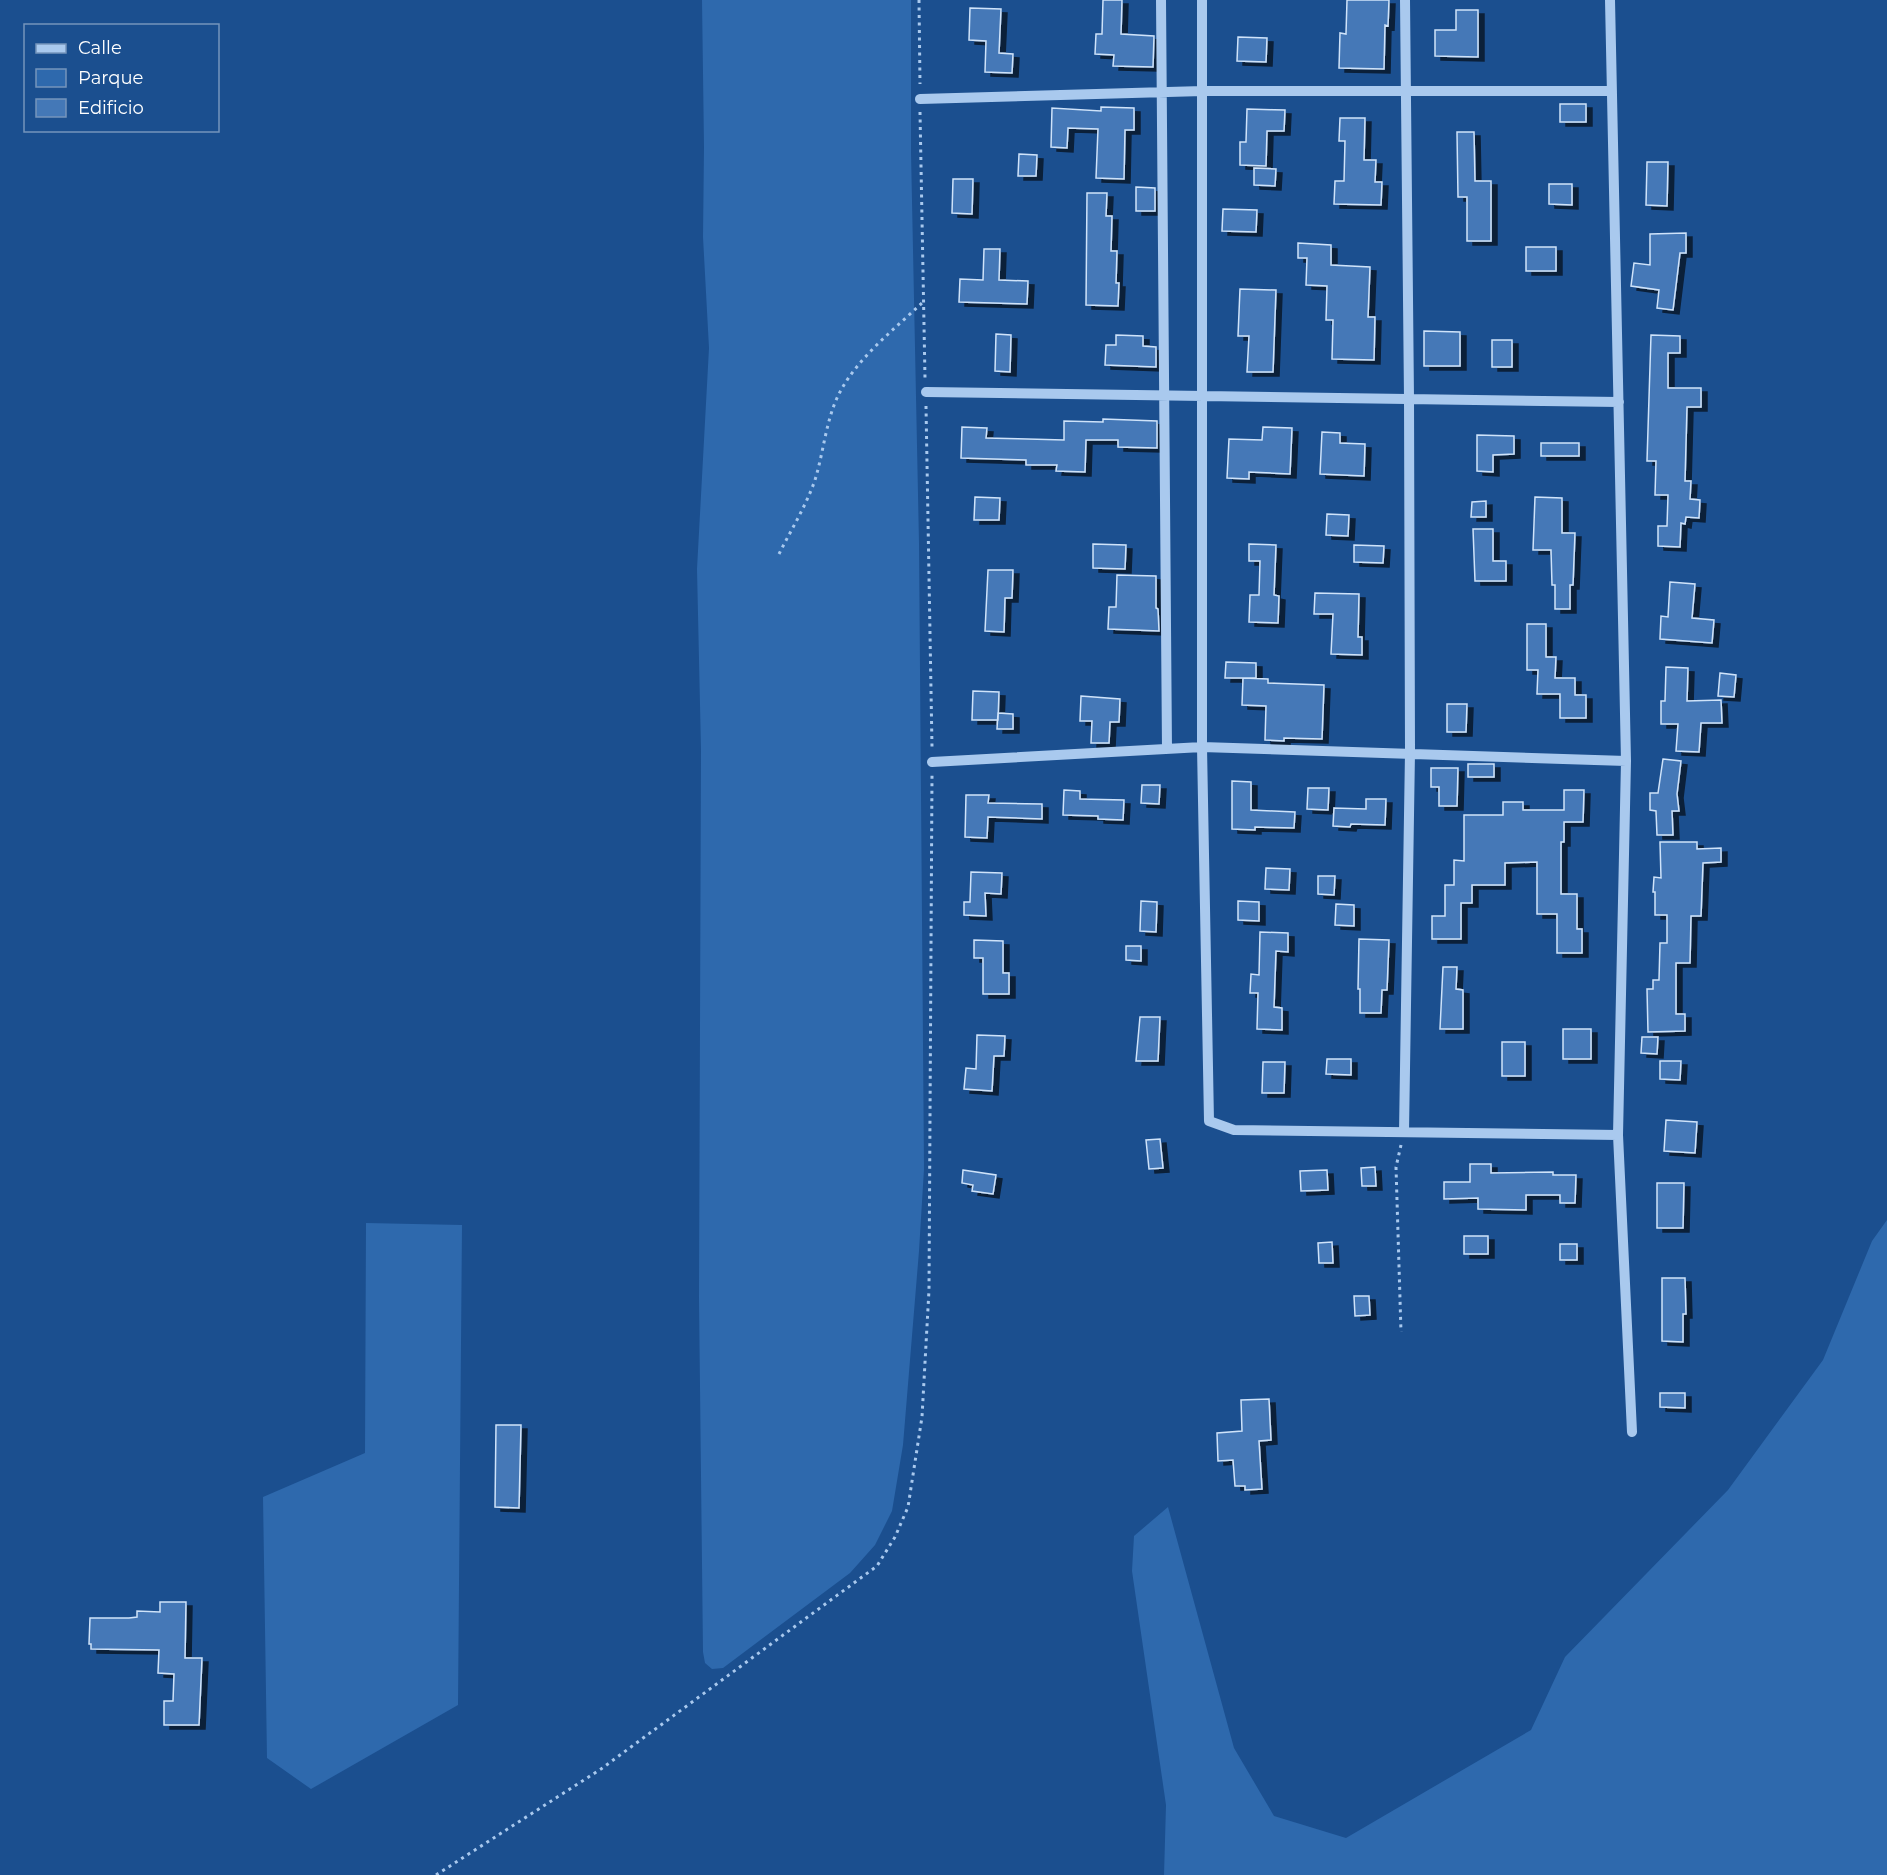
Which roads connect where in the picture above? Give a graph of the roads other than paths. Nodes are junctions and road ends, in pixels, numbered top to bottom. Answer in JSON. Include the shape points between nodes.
{"nodes":[{"id":1,"x":1161,"y":0,"type":"edge"},
{"id":2,"x":1202,"y":0,"type":"edge"},
{"id":3,"x":1405,"y":0,"type":"edge"},
{"id":4,"x":1610,"y":0,"type":"edge"},
{"id":5,"x":1203,"y":91,"type":"junction"},
{"id":6,"x":1162,"y":92,"type":"junction"},
{"id":7,"x":1406,"y":92,"type":"junction"},
{"id":8,"x":1612,"y":92,"type":"junction"},
{"id":9,"x":920,"y":99,"type":"road end"},
{"id":10,"x":926,"y":392,"type":"road end"},
{"id":11,"x":1164,"y":395,"type":"junction"},
{"id":12,"x":1201,"y":396,"type":"junction"},
{"id":13,"x":1409,"y":398,"type":"junction"},
{"id":14,"x":1619,"y":402,"type":"junction"},
{"id":15,"x":1202,"y":747,"type":"junction"},
{"id":16,"x":1167,"y":749,"type":"junction"},
{"id":17,"x":1410,"y":752,"type":"junction"},
{"id":18,"x":1626,"y":760,"type":"junction"},
{"id":19,"x":932,"y":762,"type":"road end"},
{"id":20,"x":1404,"y":1132,"type":"junction"},
{"id":21,"x":1618,"y":1135,"type":"junction"},
{"id":22,"x":1632,"y":1432,"type":"dead end"}],
"edges":[{"from":1,"to":6,"type":"street"},
{"from":2,"to":5,"type":"street"},
{"from":3,"to":7,"type":"street"},
{"from":4,"to":8,"type":"street"},
{"from":5,"to":6,"type":"street"},
{"from":5,"to":7,"type":"street"},
{"from":5,"to":12,"type":"street"},
{"from":6,"to":9,"type":"street"},
{"from":6,"to":11,"type":"street"},
{"from":7,"to":8,"type":"street"},
{"from":7,"to":13,"type":"street"},
{"from":8,"to":14,"type":"street"},
{"from":10,"to":11,"type":"street"},
{"from":11,"to":12,"type":"street"},
{"from":11,"to":16,"type":"street"},
{"from":12,"to":13,"type":"street"},
{"from":12,"to":15,"type":"street"},
{"from":13,"to":14,"type":"street"},
{"from":13,"to":17,"type":"street"},
{"from":14,"to":18,"type":"street"},
{"from":15,"to":16,"type":"street"},
{"from":15,"to":17,"type":"street"},
{"from":15,"to":20,"type":"street","via":[[1209,1121],[1234,1130]]},
{"from":16,"to":19,"type":"street"},
{"from":17,"to":18,"type":"street"},
{"from":17,"to":20,"type":"street"},
{"from":18,"to":21,"type":"street"},
{"from":20,"to":21,"type":"street"},
{"from":21,"to":22,"type":"street"}]}
